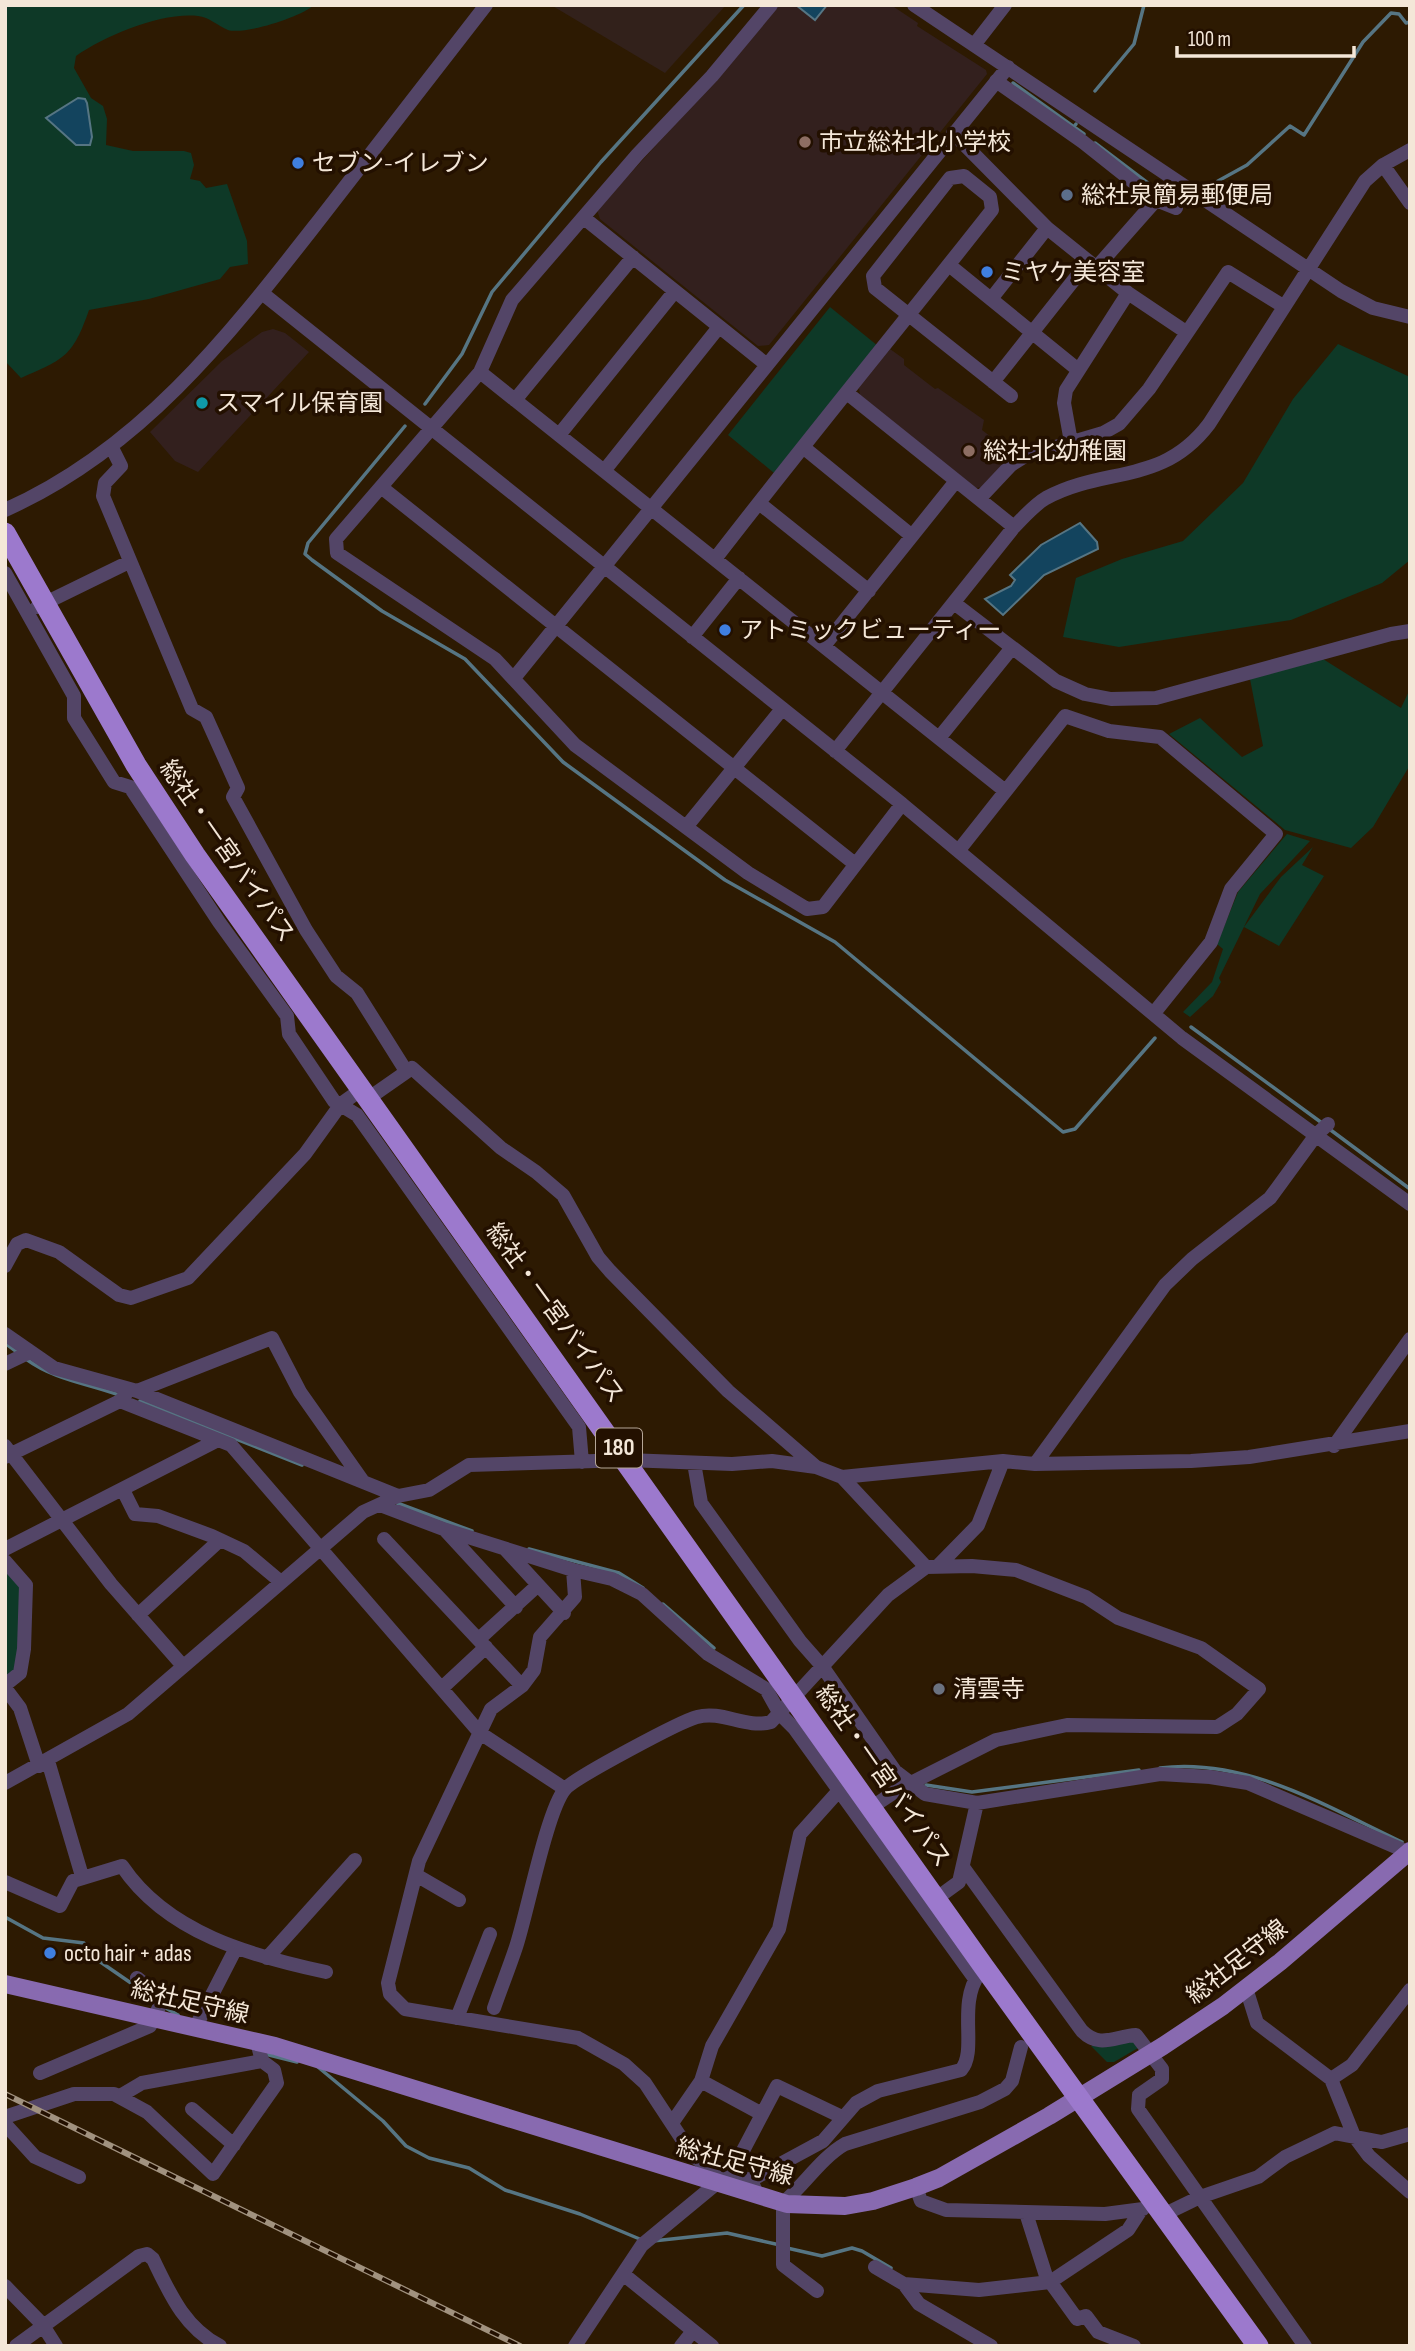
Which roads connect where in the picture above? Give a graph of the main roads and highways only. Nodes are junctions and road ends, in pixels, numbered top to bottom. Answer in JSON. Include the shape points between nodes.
{"nodes":[{"id":1,"x":5,"y":533,"type":"edge"},
{"id":2,"x":1409,"y":1852,"type":"edge"},
{"id":3,"x":5,"y":1984,"type":"edge"},
{"id":4,"x":1079,"y":2098,"type":"junction"},
{"id":5,"x":1258,"y":2346,"type":"edge"}],
"edges":[{"from":1,"to":4,"type":"highway","name":"総社・一宮バイパス","number":"180","via":[[35,608],[195,855],[795,1696],[845,1784],[872,1807],[937,1898],[980,1973]]},
{"from":2,"to":4,"type":"main road","name":"総社足守線","via":[[1246,1988]]},
{"from":3,"to":4,"type":"main road","name":"総社足守線","via":[[257,2042],[755,2188],[783,2203],[845,2206],[916,2187]]},
{"from":4,"to":5,"type":"highway","name":"総社・一宮バイパス","number":"180","via":[[1152,2209]]}]}
